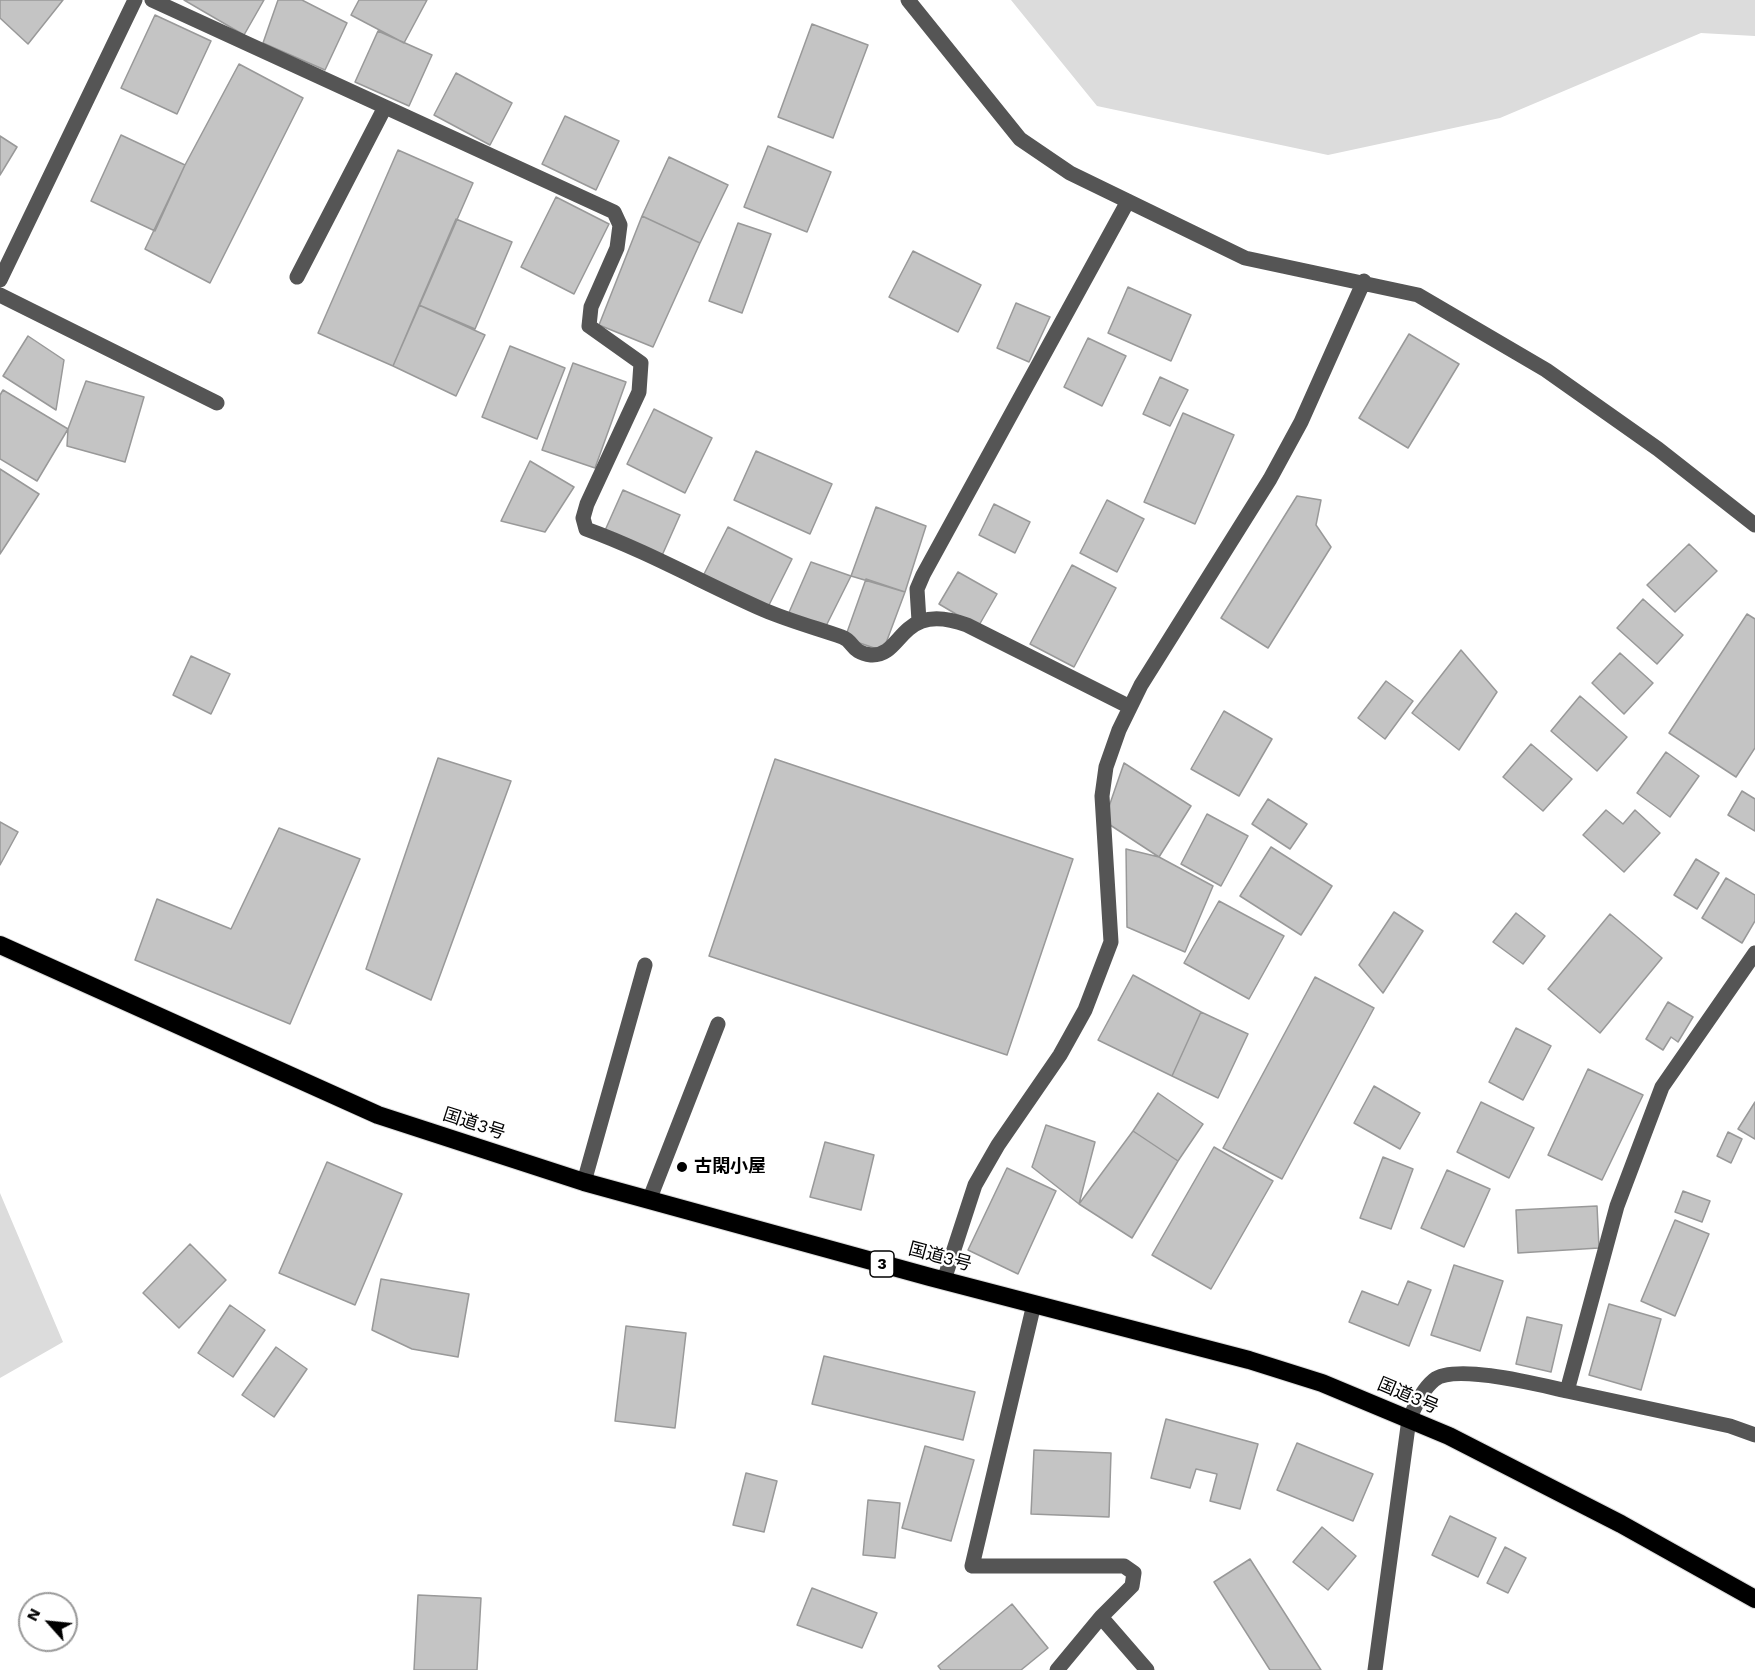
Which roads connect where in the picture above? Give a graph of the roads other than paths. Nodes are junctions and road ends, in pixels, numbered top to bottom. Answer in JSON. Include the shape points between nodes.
{"nodes":[{"id":1,"x":135,"y":0,"type":"edge"},
{"id":2,"x":152,"y":0,"type":"edge"},
{"id":3,"x":908,"y":0,"type":"edge"},
{"id":4,"x":385,"y":107,"type":"junction"},
{"id":5,"x":1128,"y":201,"type":"junction"},
{"id":6,"x":297,"y":277,"type":"dead end"},
{"id":7,"x":0,"y":280,"type":"edge"},
{"id":8,"x":1364,"y":281,"type":"junction"},
{"id":9,"x":0,"y":295,"type":"edge"},
{"id":10,"x":217,"y":403,"type":"dead end"},
{"id":11,"x":1755,"y":525,"type":"edge"},
{"id":12,"x":918,"y":621,"type":"junction"},
{"id":13,"x":1130,"y":707,"type":"junction"},
{"id":14,"x":0,"y":945,"type":"edge"},
{"id":15,"x":1755,"y":953,"type":"edge"},
{"id":16,"x":645,"y":964,"type":"dead end"},
{"id":17,"x":718,"y":1024,"type":"dead end"},
{"id":18,"x":584,"y":1182,"type":"junction"},
{"id":19,"x":650,"y":1198,"type":"junction"},
{"id":20,"x":944,"y":1280,"type":"junction"},
{"id":21,"x":1034,"y":1304,"type":"junction"},
{"id":22,"x":1567,"y":1390,"type":"junction"},
{"id":23,"x":1409,"y":1419,"type":"junction"},
{"id":24,"x":1755,"y":1435,"type":"edge"},
{"id":25,"x":1755,"y":1599,"type":"edge"},
{"id":26,"x":1101,"y":1617,"type":"junction"},
{"id":27,"x":1057,"y":1670,"type":"edge"},
{"id":28,"x":1147,"y":1670,"type":"edge"},
{"id":29,"x":1375,"y":1670,"type":"edge"}],
"edges":[{"from":1,"to":7,"type":"street"},
{"from":2,"to":4,"type":"street"},
{"from":3,"to":5,"type":"street","via":[[1020,139],[1070,173]]},
{"from":4,"to":6,"type":"street"},
{"from":4,"to":12,"type":"street","via":[[614,212],[620,225],[617,248],[591,307],[589,326],[641,363],[642,378],[587,504],[586,530],[766,610],[845,638],[855,651],[873,655],[883,651]]},
{"from":5,"to":8,"type":"street","via":[[1245,258]]},
{"from":5,"to":12,"type":"street","via":[[923,575],[917,589]]},
{"from":8,"to":11,"type":"street","via":[[1418,295],[1546,370],[1658,449]]},
{"from":8,"to":13,"type":"street","via":[[1270,479]]},
{"from":9,"to":10,"type":"street"},
{"from":12,"to":13,"type":"street","via":[[947,618],[967,625]]},
{"from":13,"to":20,"type":"street","via":[[1107,767],[1102,796],[1111,942],[1085,1010],[1060,1055],[975,1185]]},
{"from":14,"to":18,"type":"highway","name":"国道3号","number":"3","via":[[378,1115]]},
{"from":15,"to":22,"type":"street","via":[[1662,1088],[1617,1206]]},
{"from":16,"to":18,"type":"street"},
{"from":17,"to":19,"type":"street"},
{"from":18,"to":19,"type":"highway","name":"国道3号","number":"3"},
{"from":19,"to":20,"type":"highway","name":"国道3号","number":"3"},
{"from":20,"to":21,"type":"highway","name":"国道3号","number":"3"},
{"from":21,"to":23,"type":"highway","name":"国道3号","number":"3","via":[[1249,1360],[1322,1383]]},
{"from":21,"to":26,"type":"street","via":[[972,1566],[1124,1566],[1134,1574],[1132,1586]]},
{"from":22,"to":23,"type":"street","via":[[1447,1373],[1423,1391]]},
{"from":22,"to":24,"type":"street"},
{"from":23,"to":25,"type":"highway","name":"国道3号","number":"3","via":[[1621,1524]]},
{"from":23,"to":29,"type":"street"},
{"from":26,"to":27,"type":"street"},
{"from":26,"to":28,"type":"street"}]}
